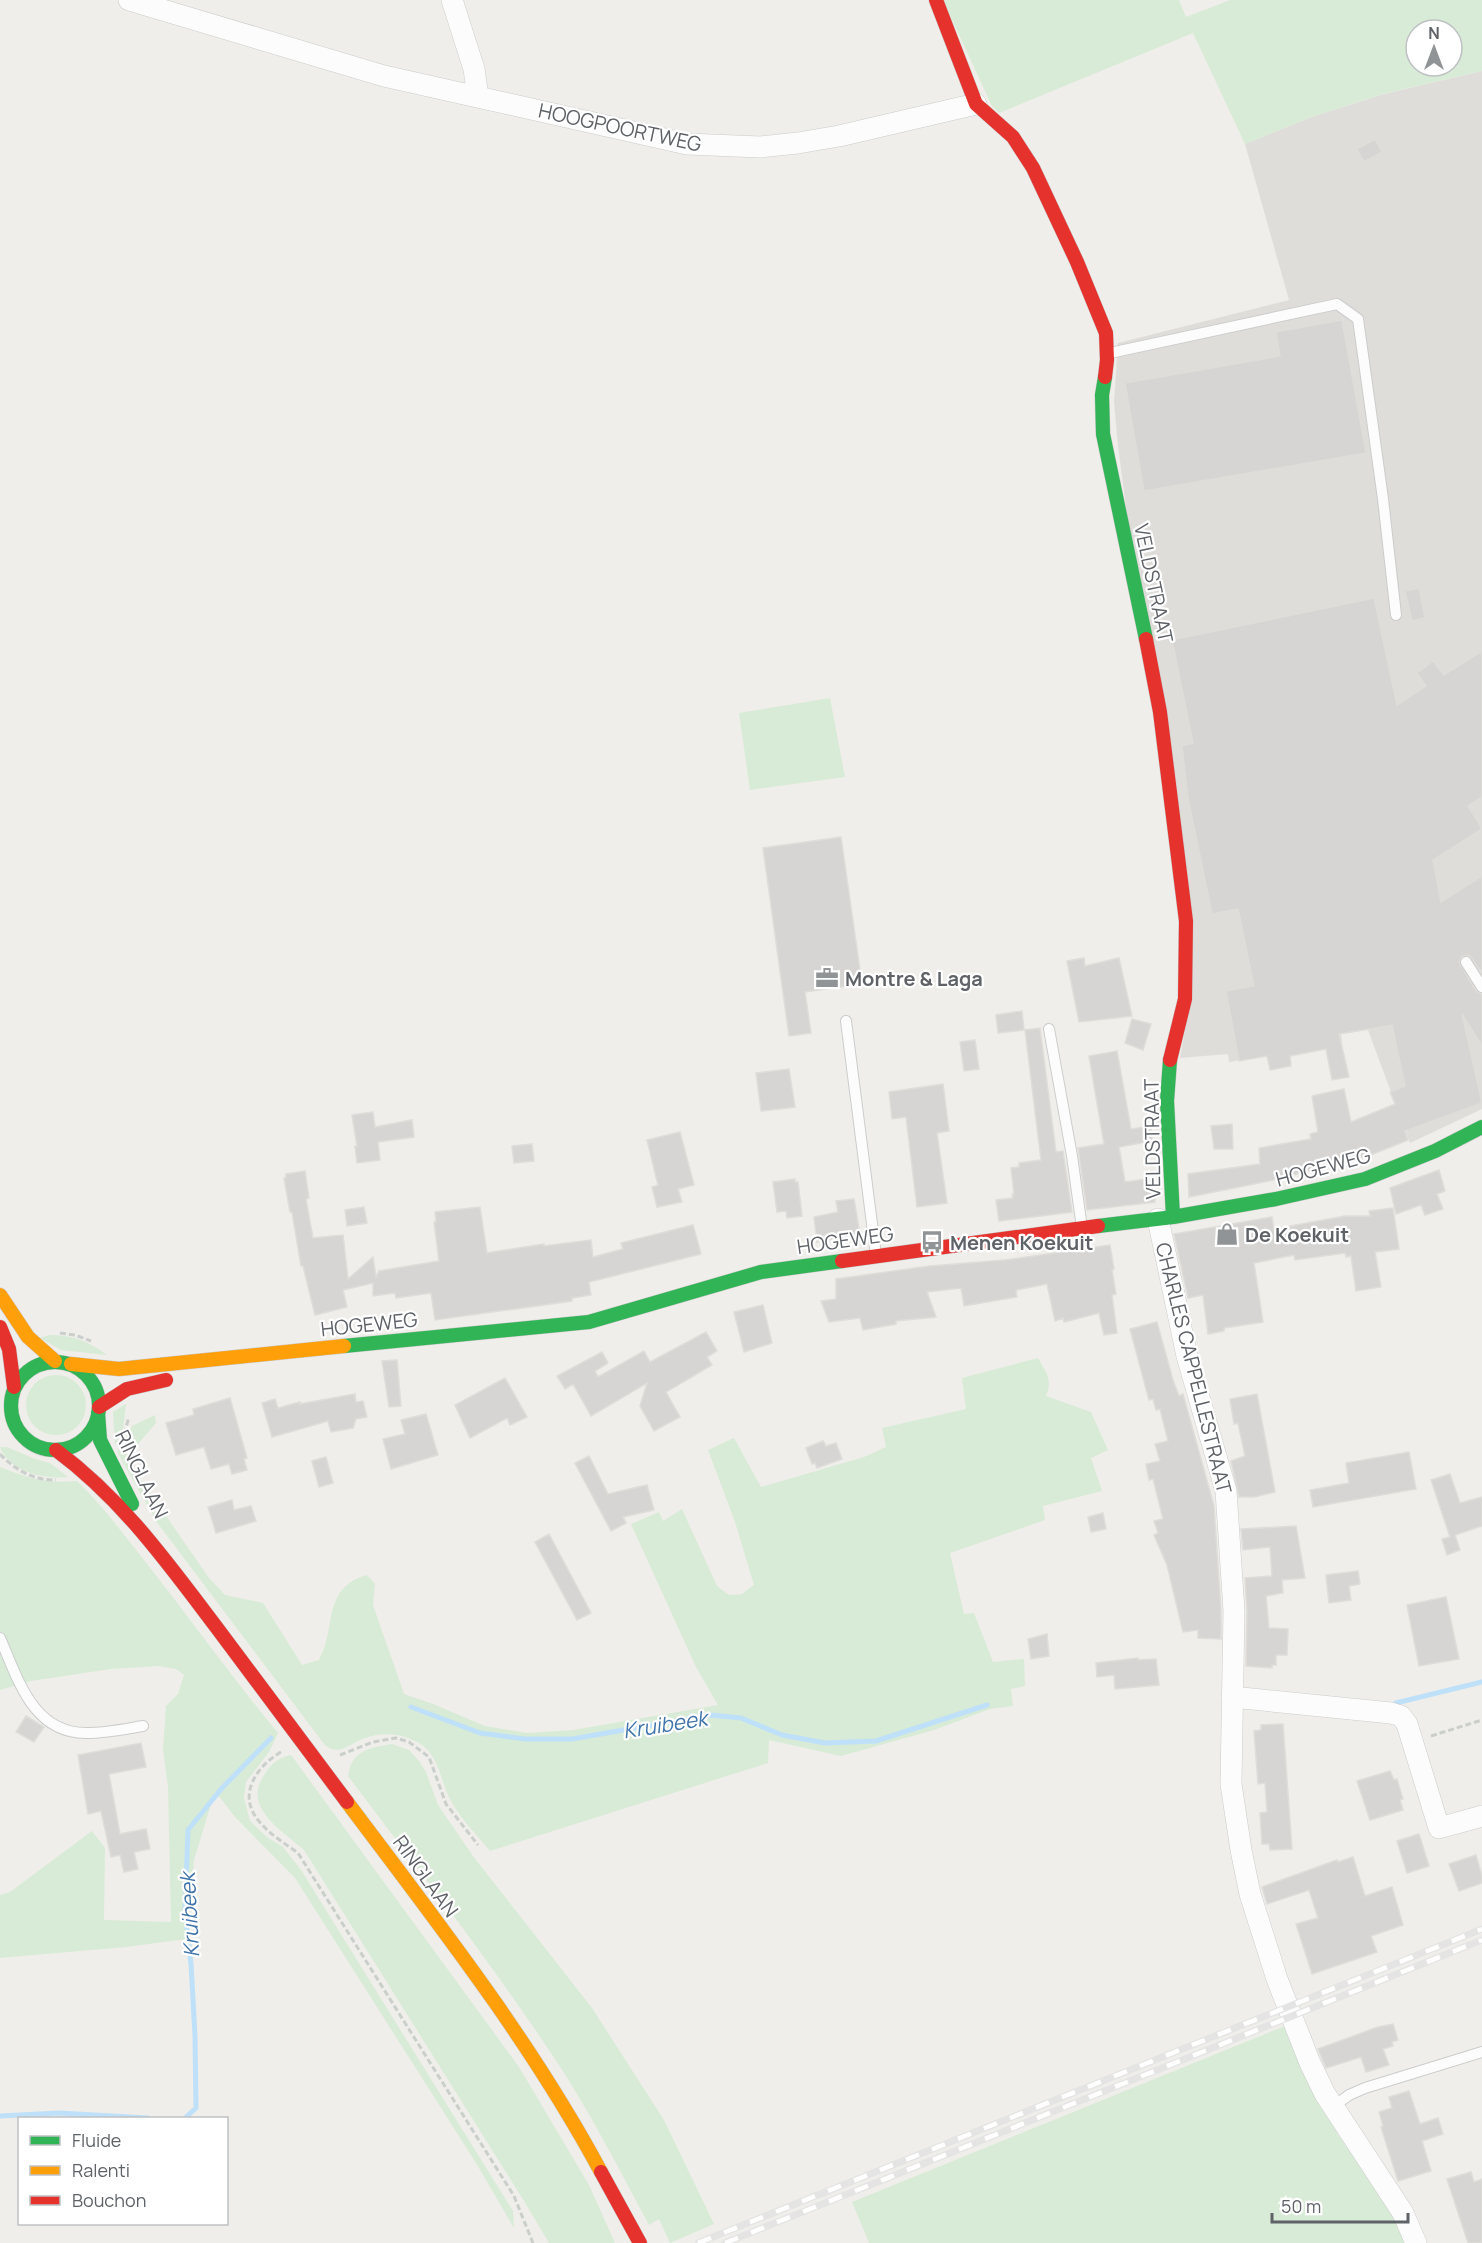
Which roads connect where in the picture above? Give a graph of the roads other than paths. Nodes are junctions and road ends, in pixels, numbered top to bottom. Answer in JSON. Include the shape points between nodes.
{"nodes":[{"id":1,"x":129,"y":0,"type":"edge"},
{"id":2,"x":452,"y":0,"type":"edge"},
{"id":3,"x":936,"y":0,"type":"edge"},
{"id":4,"x":478,"y":97,"type":"junction"},
{"id":5,"x":976,"y":104,"type":"junction"},
{"id":6,"x":1107,"y":354,"type":"junction"},
{"id":7,"x":1396,"y":615,"type":"dead end"},
{"id":8,"x":1466,"y":962,"type":"dead end"},
{"id":9,"x":1482,"y":987,"type":"edge"},
{"id":10,"x":846,"y":1021,"type":"dead end"},
{"id":11,"x":1050,"y":1029,"type":"dead end"},
{"id":12,"x":1482,"y":1126,"type":"edge"},
{"id":13,"x":1165,"y":1218,"type":"junction"},
{"id":14,"x":1082,"y":1228,"type":"junction"},
{"id":15,"x":876,"y":1255,"type":"junction"},
{"id":16,"x":0,"y":1295,"type":"edge"},
{"id":17,"x":0,"y":1327,"type":"edge"},
{"id":18,"x":277,"y":1354,"type":"junction"},
{"id":19,"x":55,"y":1361,"type":"junction"},
{"id":20,"x":71,"y":1364,"type":"junction"},
{"id":21,"x":14,"y":1387,"type":"junction"},
{"id":22,"x":5,"y":1407,"type":"edge"},
{"id":23,"x":99,"y":1410,"type":"junction"},
{"id":24,"x":9,"y":1440,"type":"dead end"},
{"id":25,"x":26,"y":1440,"type":"junction"},
{"id":26,"x":56,"y":1450,"type":"junction"},
{"id":27,"x":157,"y":1548,"type":"junction"},
{"id":28,"x":0,"y":1638,"type":"edge"},
{"id":29,"x":1232,"y":1697,"type":"junction"},
{"id":30,"x":142,"y":1726,"type":"dead end"},
{"id":31,"x":1482,"y":1816,"type":"edge"},
{"id":32,"x":1482,"y":2052,"type":"edge"},
{"id":33,"x":1333,"y":2107,"type":"junction"},
{"id":34,"x":638,"y":2240,"type":"edge"},
{"id":35,"x":1416,"y":2243,"type":"edge"}],
"edges":[{"from":1,"to":4,"type":"street","name":"HOOGPOORTWEG","via":[[384,76]]},
{"from":2,"to":4,"type":"street","via":[[474,69]]},
{"from":3,"to":5,"type":"street","name":"VELDSTRAAT"},
{"from":4,"to":5,"type":"street","name":"HOOGPOORTWEG","via":[[665,140],[749,147],[839,136]]},
{"from":5,"to":6,"type":"street","name":"VELDSTRAAT","via":[[1013,137],[1033,168],[1106,333]]},
{"from":6,"to":7,"type":"lane","via":[[1337,304],[1358,319]]},
{"from":6,"to":13,"type":"street","name":"VELDSTRAAT","via":[[1103,434],[1160,712],[1186,921],[1185,999],[1170,1059],[1167,1101]]},
{"from":8,"to":9,"type":"lane"},
{"from":10,"to":15,"type":"lane"},
{"from":11,"to":14,"type":"lane"},
{"from":12,"to":13,"type":"street","name":"HOGEWEG","via":[[1435,1151],[1365,1179],[1300,1195]]},
{"from":13,"to":14,"type":"street","name":"HOGEWEG"},
{"from":13,"to":29,"type":"street","name":"CHARLES CAPPELLESTRAAT","via":[[1187,1356],[1226,1491],[1234,1611]]},
{"from":14,"to":15,"type":"street","name":"HOGEWEG"},
{"from":15,"to":18,"type":"street","name":"HOGEWEG","via":[[761,1272],[589,1322]]},
{"from":16,"to":19,"type":"street","via":[[28,1337]]},
{"from":17,"to":21,"type":"street","via":[[9,1349]]},
{"from":18,"to":20,"type":"street","name":"HOGEWEG","via":[[119,1369]]},
{"from":18,"to":23,"type":"street","name":"HOGEWEG","via":[[127,1389]]},
{"from":19,"to":20,"type":"street"},
{"from":19,"to":21,"type":"street","via":[[38,1364],[24,1373]]},
{"from":20,"to":23,"type":"street","name":"RINGLAAN","via":[[92,1381]]},
{"from":21,"to":22,"type":"street"},
{"from":22,"to":25,"type":"street"},
{"from":23,"to":26,"type":"street","name":"RINGLAAN","via":[[90,1432],[75,1445]]},
{"from":23,"to":27,"type":"street","name":"RINGLAAN","via":[[100,1440]]},
{"from":24,"to":25,"type":"street"},
{"from":25,"to":26,"type":"street","name":"RINGLAAN","via":[[40,1448]]},
{"from":26,"to":27,"type":"street","name":"RINGLAAN","via":[[95,1481]]},
{"from":27,"to":34,"type":"street","name":"RINGLAAN","via":[[518,2034],[571,2116]]},
{"from":28,"to":30,"type":"lane","via":[[26,1695],[36,1712],[51,1725],[85,1734]]},
{"from":29,"to":31,"type":"street","via":[[1401,1716],[1407,1724],[1439,1828]]},
{"from":29,"to":33,"type":"street","name":"CHARLES CAPPELLESTRAAT","via":[[1234,1810],[1250,1894],[1298,2033]]},
{"from":32,"to":33,"type":"lane","via":[[1365,2088],[1349,2094]]},
{"from":33,"to":35,"type":"street","name":"CHARLES CAPPELLESTRAAT","via":[[1403,2213]]}]}
